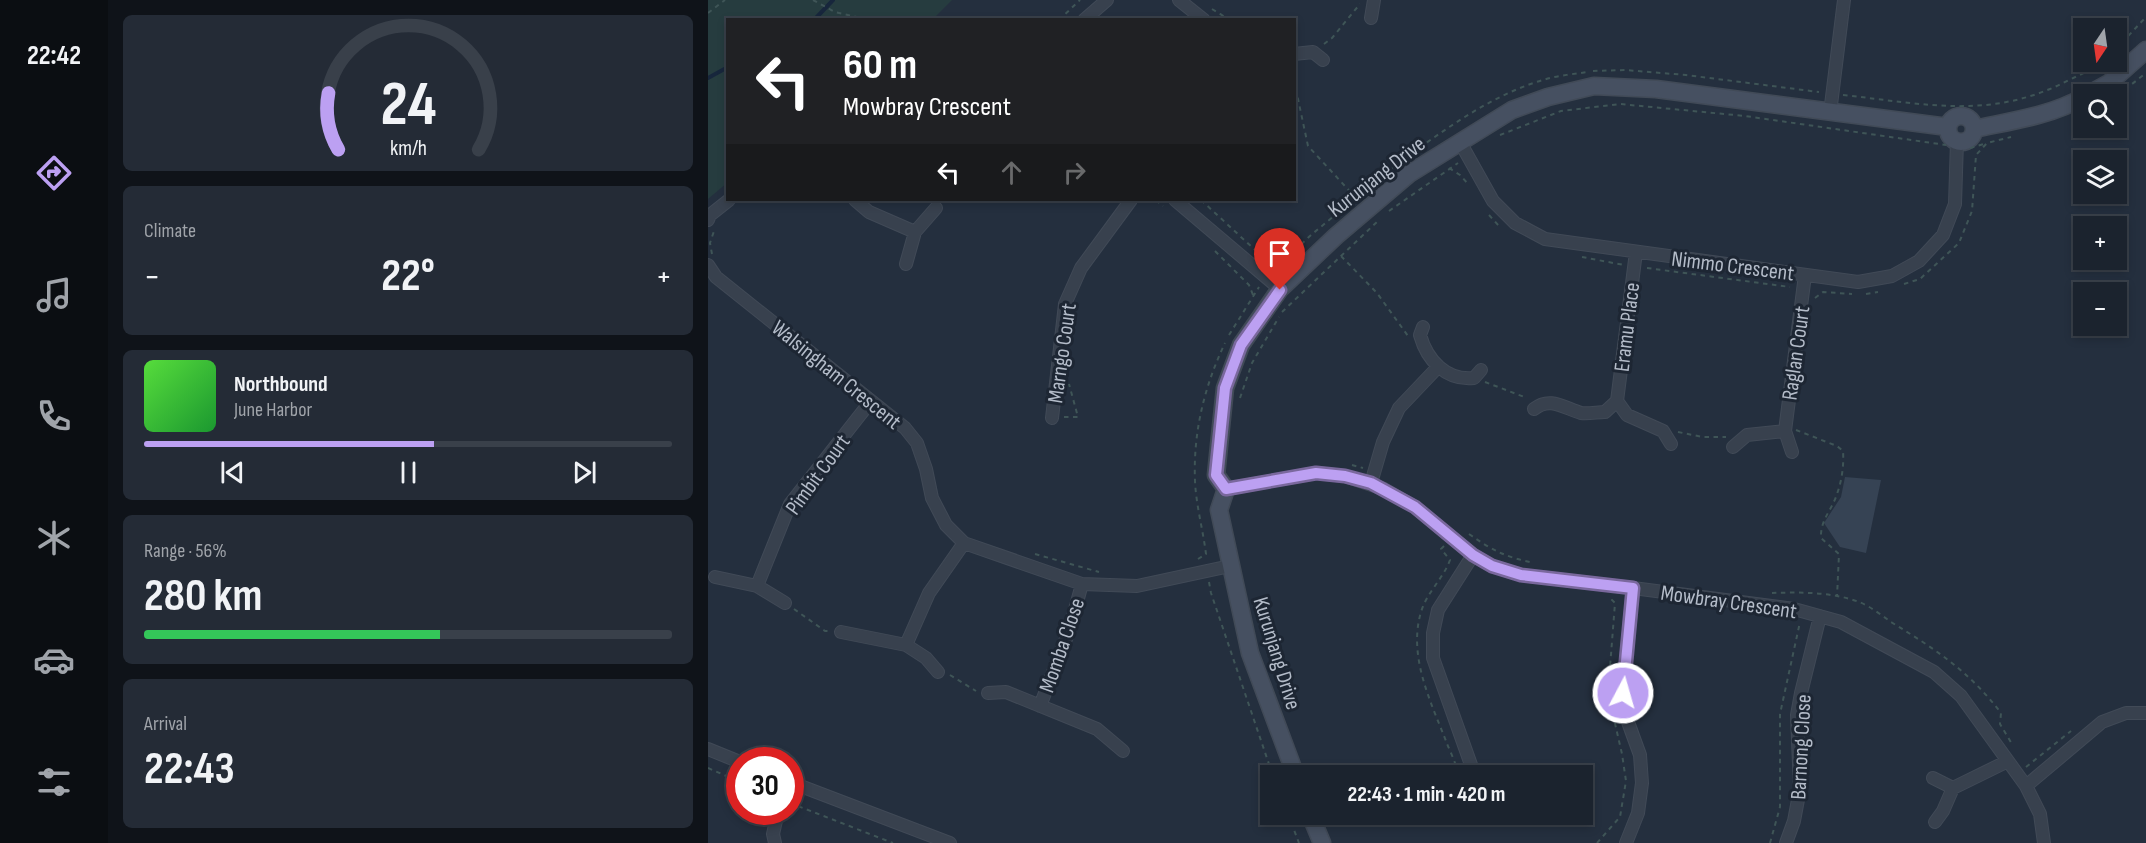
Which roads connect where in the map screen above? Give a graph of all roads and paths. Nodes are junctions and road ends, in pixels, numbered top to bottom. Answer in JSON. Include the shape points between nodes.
{"nodes":[{"id":1,"x":725,"y":0,"type":"edge"},
{"id":2,"x":813,"y":0,"type":"edge"},
{"id":3,"x":1080,"y":0,"type":"edge"},
{"id":4,"x":1107,"y":0,"type":"edge"},
{"id":5,"x":1179,"y":0,"type":"edge"},
{"id":6,"x":1363,"y":0,"type":"edge"},
{"id":7,"x":1374,"y":0,"type":"edge"},
{"id":8,"x":1844,"y":0,"type":"edge"},
{"id":9,"x":1209,"y":7,"type":"dead end"},
{"id":10,"x":708,"y":13,"type":"edge"},
{"id":11,"x":2146,"y":17,"type":"edge"},
{"id":12,"x":860,"y":18,"type":"edge"},
{"id":13,"x":1061,"y":18,"type":"edge"},
{"id":14,"x":1086,"y":18,"type":"edge"},
{"id":15,"x":1202,"y":18,"type":"edge"},
{"id":16,"x":1227,"y":18,"type":"edge"},
{"id":17,"x":1371,"y":18,"type":"dead end"},
{"id":18,"x":2127,"y":37,"type":"edge"},
{"id":19,"x":2146,"y":50,"type":"edge"},
{"id":20,"x":1296,"y":54,"type":"edge"},
{"id":21,"x":1318,"y":56,"type":"joint"},
{"id":22,"x":2085,"y":72,"type":"edge"},
{"id":23,"x":2146,"y":73,"type":"edge"},
{"id":24,"x":2107,"y":84,"type":"edge"},
{"id":25,"x":1296,"y":89,"type":"edge"},
{"id":26,"x":2127,"y":90,"type":"edge"},
{"id":27,"x":1833,"y":94,"type":"junction"},
{"id":28,"x":2073,"y":103,"type":"edge"},
{"id":29,"x":1830,"y":113,"type":"junction"},
{"id":30,"x":1493,"y":138,"type":"dead end"},
{"id":31,"x":1954,"y":138,"type":"junction"},
{"id":32,"x":1987,"y":143,"type":"dead end"},
{"id":33,"x":1464,"y":149,"type":"junction"},
{"id":34,"x":1356,"y":198,"type":"junction"},
{"id":35,"x":728,"y":201,"type":"edge"},
{"id":36,"x":856,"y":201,"type":"edge"},
{"id":37,"x":1130,"y":201,"type":"edge"},
{"id":38,"x":1202,"y":201,"type":"edge"},
{"id":39,"x":1170,"y":203,"type":"edge"},
{"id":40,"x":936,"y":208,"type":"dead end"},
{"id":41,"x":1388,"y":212,"type":"dead end"},
{"id":42,"x":1380,"y":219,"type":"dead end"},
{"id":43,"x":712,"y":223,"type":"edge"},
{"id":44,"x":915,"y":232,"type":"junction"},
{"id":45,"x":1214,"y":250,"type":"dead end"},
{"id":46,"x":1636,"y":252,"type":"junction"},
{"id":47,"x":1341,"y":255,"type":"junction"},
{"id":48,"x":710,"y":260,"type":"edge"},
{"id":49,"x":906,"y":264,"type":"dead end"},
{"id":50,"x":1271,"y":274,"type":"junction"},
{"id":51,"x":1805,"y":275,"type":"junction"},
{"id":52,"x":716,"y":277,"type":"junction"},
{"id":53,"x":708,"y":289,"type":"edge"},
{"id":54,"x":1280,"y":290,"type":"junction"},
{"id":55,"x":1253,"y":295,"type":"junction"},
{"id":56,"x":1423,"y":327,"type":"dead end"},
{"id":57,"x":1424,"y":350,"type":"junction"},
{"id":58,"x":1437,"y":368,"type":"junction"},
{"id":59,"x":1477,"y":374,"type":"joint"},
{"id":60,"x":1070,"y":375,"type":"dead end"},
{"id":61,"x":872,"y":400,"type":"junction"},
{"id":62,"x":1617,"y":401,"type":"junction"},
{"id":63,"x":1238,"y":404,"type":"dead end"},
{"id":64,"x":1538,"y":406,"type":"joint"},
{"id":65,"x":1052,"y":418,"type":"joint"},
{"id":66,"x":1658,"y":428,"type":"junction"},
{"id":67,"x":1785,"y":429,"type":"junction"},
{"id":68,"x":1744,"y":438,"type":"junction"},
{"id":69,"x":1671,"y":444,"type":"dead end"},
{"id":70,"x":1733,"y":447,"type":"dead end"},
{"id":71,"x":1792,"y":452,"type":"dead end"},
{"id":72,"x":1342,"y":465,"type":"dead end"},
{"id":73,"x":1372,"y":478,"type":"junction"},
{"id":74,"x":1226,"y":489,"type":"junction"},
{"id":75,"x":1467,"y":533,"type":"dead end"},
{"id":76,"x":964,"y":543,"type":"junction"},
{"id":77,"x":1031,"y":552,"type":"dead end"},
{"id":78,"x":1206,"y":554,"type":"junction"},
{"id":79,"x":1473,"y":555,"type":"junction"},
{"id":80,"x":1196,"y":561,"type":"dead end"},
{"id":81,"x":1534,"y":563,"type":"dead end"},
{"id":82,"x":1230,"y":566,"type":"junction"},
{"id":83,"x":1208,"y":571,"type":"junction"},
{"id":84,"x":1105,"y":574,"type":"dead end"},
{"id":85,"x":715,"y":577,"type":"dead end"},
{"id":86,"x":1082,"y":584,"type":"junction"},
{"id":87,"x":757,"y":586,"type":"junction"},
{"id":88,"x":1633,"y":588,"type":"junction"},
{"id":89,"x":1768,"y":593,"type":"dead end"},
{"id":90,"x":1837,"y":597,"type":"junction"},
{"id":91,"x":1860,"y":602,"type":"dead end"},
{"id":92,"x":785,"y":603,"type":"joint"},
{"id":93,"x":1820,"y":616,"type":"junction"},
{"id":94,"x":842,"y":632,"type":"joint"},
{"id":95,"x":906,"y":645,"type":"junction"},
{"id":96,"x":938,"y":672,"type":"joint"},
{"id":97,"x":988,"y":693,"type":"joint"},
{"id":98,"x":1040,"y":706,"type":"junction"},
{"id":99,"x":2146,"y":713,"type":"edge"},
{"id":100,"x":708,"y":749,"type":"edge"},
{"id":101,"x":1123,"y":751,"type":"dead end"},
{"id":102,"x":726,"y":756,"type":"edge"},
{"id":103,"x":2008,"y":761,"type":"junction"},
{"id":104,"x":1269,"y":765,"type":"edge"},
{"id":105,"x":1292,"y":765,"type":"edge"},
{"id":106,"x":1471,"y":765,"type":"edge"},
{"id":107,"x":708,"y":768,"type":"edge"},
{"id":108,"x":726,"y":776,"type":"edge"},
{"id":109,"x":1933,"y":778,"type":"dead end"},
{"id":110,"x":2026,"y":786,"type":"junction"},
{"id":111,"x":804,"y":787,"type":"edge"},
{"id":112,"x":1953,"y":788,"type":"junction"},
{"id":113,"x":804,"y":808,"type":"edge"},
{"id":114,"x":1935,"y":822,"type":"dead end"},
{"id":115,"x":775,"y":825,"type":"edge"},
{"id":116,"x":1292,"y":825,"type":"edge"},
{"id":117,"x":1315,"y":825,"type":"edge"},
{"id":118,"x":775,"y":843,"type":"edge"},
{"id":119,"x":893,"y":843,"type":"edge"},
{"id":120,"x":950,"y":843,"type":"edge"},
{"id":121,"x":1299,"y":843,"type":"edge"},
{"id":122,"x":1322,"y":843,"type":"edge"},
{"id":123,"x":1626,"y":843,"type":"edge"},
{"id":124,"x":1786,"y":843,"type":"edge"},
{"id":125,"x":2044,"y":843,"type":"edge"}],
"edges":[{"from":1,"to":10,"type":"path"},
{"from":2,"to":12,"type":"path","via":[[835,12]]},
{"from":3,"to":13,"type":"path"},
{"from":4,"to":14,"type":"street"},
{"from":5,"to":15,"type":"street"},
{"from":6,"to":21,"type":"path"},
{"from":7,"to":17,"type":"street"},
{"from":8,"to":27,"type":"street"},
{"from":9,"to":16,"type":"path"},
{"from":11,"to":18,"type":"path"},
{"from":19,"to":24,"type":"street"},
{"from":20,"to":21,"type":"street"},
{"from":22,"to":27,"type":"path","via":[[2050,91],[1981,107],[1941,107]]},
{"from":23,"to":26,"type":"path"},
{"from":25,"to":34,"type":"path","via":[[1308,146]]},
{"from":27,"to":29,"type":"street"},
{"from":27,"to":34,"type":"path","via":[[1625,70],[1551,78],[1491,101],[1390,169]]},
{"from":28,"to":31,"type":"street","via":[[1974,129],[1968,140]]},
{"from":29,"to":31,"type":"street","name":"Kurunjang Drive"},
{"from":29,"to":33,"type":"street","name":"Kurunjang Drive","via":[[1656,89],[1594,86],[1512,110]]},
{"from":30,"to":31,"type":"path","via":[[1561,111],[1620,104]]},
{"from":31,"to":32,"type":"path","via":[[1971,148]]},
{"from":31,"to":51,"type":"street","name":"Nimmo Crescent","via":[[1954,204],[1943,234],[1919,261],[1892,276],[1858,282]]},
{"from":33,"to":41,"type":"path"},
{"from":33,"to":46,"type":"street","name":"Nimmo Crescent","via":[[1493,201],[1515,223],[1545,239]]},
{"from":33,"to":54,"type":"street","name":"Kurunjang Drive","via":[[1409,174]]},
{"from":34,"to":50,"type":"path"},
{"from":35,"to":43,"type":"street","via":[[710,215]]},
{"from":36,"to":44,"type":"street","via":[[869,212]]},
{"from":37,"to":65,"type":"street","name":"Marngo Court","via":[[1081,268],[1065,304]]},
{"from":38,"to":50,"type":"path"},
{"from":39,"to":50,"type":"street"},
{"from":40,"to":44,"type":"street"},
{"from":42,"to":47,"type":"path"},
{"from":43,"to":48,"type":"path"},
{"from":44,"to":49,"type":"street"},
{"from":45,"to":55,"type":"path","via":[[1250,285]]},
{"from":46,"to":51,"type":"street","name":"Nimmo Crescent"},
{"from":46,"to":62,"type":"street","name":"Eramu Place"},
{"from":47,"to":57,"type":"path"},
{"from":47,"to":63,"type":"path","via":[[1281,314],[1252,363]]},
{"from":48,"to":52,"type":"street","name":"Walsingham Crescent"},
{"from":50,"to":54,"type":"street"},
{"from":50,"to":55,"type":"path"},
{"from":51,"to":67,"type":"street","name":"Raglan Court"},
{"from":52,"to":53,"type":"street"},
{"from":52,"to":61,"type":"street","name":"Walsingham Crescent"},
{"from":54,"to":74,"type":"street","name":"Kurunjang Drive","via":[[1241,345],[1225,388],[1216,475]]},
{"from":55,"to":78,"type":"path","via":[[1213,369],[1201,407],[1195,482]]},
{"from":56,"to":57,"type":"street","via":[[1420,335]]},
{"from":57,"to":58,"type":"street"},
{"from":58,"to":59,"type":"street","via":[[1464,379]]},
{"from":58,"to":73,"type":"street","via":[[1399,408],[1383,441]]},
{"from":59,"to":64,"type":"path"},
{"from":60,"to":65,"type":"path","via":[[1069,386],[1078,417]]},
{"from":61,"to":76,"type":"street","name":"Walsingham Crescent","via":[[917,443],[932,498],[946,525]]},
{"from":61,"to":87,"type":"street","name":"Pimbit Court","via":[[790,504]]},
{"from":62,"to":64,"type":"street","name":"Eramu Place","via":[[1605,412],[1583,413],[1551,402]]},
{"from":62,"to":66,"type":"street","name":"Eramu Place","via":[[1627,415]]},
{"from":66,"to":68,"type":"path","via":[[1703,437]]},
{"from":66,"to":69,"type":"street","name":"Eramu Place"},
{"from":67,"to":68,"type":"street","name":"Raglan Court"},
{"from":67,"to":71,"type":"street","name":"Raglan Court"},
{"from":67,"to":90,"type":"path","via":[[1818,438],[1843,451],[1837,496],[1821,528],[1821,538],[1839,554]]},
{"from":68,"to":70,"type":"street","name":"Raglan Court"},
{"from":72,"to":73,"type":"path","via":[[1354,465]]},
{"from":73,"to":74,"type":"street","name":"Mowbray Crescent","via":[[1316,473]]},
{"from":73,"to":79,"type":"street","name":"Mowbray Crescent","via":[[1415,507]]},
{"from":74,"to":82,"type":"street","name":"Kurunjang Drive","via":[[1219,510]]},
{"from":75,"to":81,"type":"path","via":[[1508,557]]},
{"from":76,"to":86,"type":"street","name":"Walsingham Crescent"},
{"from":76,"to":95,"type":"street","via":[[929,593]]},
{"from":77,"to":84,"type":"path"},
{"from":78,"to":80,"type":"path"},
{"from":78,"to":83,"type":"path"},
{"from":79,"to":88,"type":"street","name":"Mowbray Crescent","via":[[1521,575]]},
{"from":79,"to":106,"type":"street","via":[[1438,610],[1433,633],[1433,658]]},
{"from":82,"to":83,"type":"street","name":"Walsingham Crescent"},
{"from":82,"to":105,"type":"street","name":"Kurunjang Drive","via":[[1250,653]]},
{"from":83,"to":86,"type":"street","name":"Walsingham Crescent","via":[[1137,586]]},
{"from":83,"to":104,"type":"path","via":[[1211,593]]},
{"from":85,"to":87,"type":"street"},
{"from":86,"to":98,"type":"street","name":"Momba Close","via":[[1069,631]]},
{"from":87,"to":92,"type":"street"},
{"from":88,"to":93,"type":"street","name":"Mowbray Crescent","via":[[1794,609]]},
{"from":88,"to":123,"type":"street","via":[[1623,693],[1628,723],[1640,755],[1642,783],[1638,813]]},
{"from":89,"to":90,"type":"path"},
{"from":90,"to":91,"type":"path"},
{"from":92,"to":94,"type":"path","via":[[825,631]]},
{"from":93,"to":103,"type":"street","name":"Mowbray Crescent","via":[[1863,632],[1934,672],[1961,696]]},
{"from":93,"to":124,"type":"street","name":"Barnong Close","via":[[1797,715],[1800,789]]},
{"from":94,"to":95,"type":"street"},
{"from":95,"to":96,"type":"street","via":[[926,657]]},
{"from":96,"to":97,"type":"path"},
{"from":97,"to":98,"type":"street","name":"Momba Close","via":[[1006,692]]},
{"from":98,"to":101,"type":"street","name":"Momba Close","via":[[1097,729]]},
{"from":99,"to":110,"type":"street","via":[[2126,714],[2102,722]]},
{"from":100,"to":102,"type":"street"},
{"from":103,"to":110,"type":"street","name":"Mowbray Crescent"},
{"from":103,"to":112,"type":"street"},
{"from":107,"to":108,"type":"path"},
{"from":109,"to":112,"type":"street"},
{"from":110,"to":125,"type":"street","name":"Mowbray Crescent","via":[[2040,814]]},
{"from":111,"to":120,"type":"street"},
{"from":112,"to":114,"type":"street"},
{"from":113,"to":119,"type":"path"},
{"from":115,"to":118,"type":"street"},
{"from":116,"to":121,"type":"path"},
{"from":117,"to":122,"type":"street"}]}
